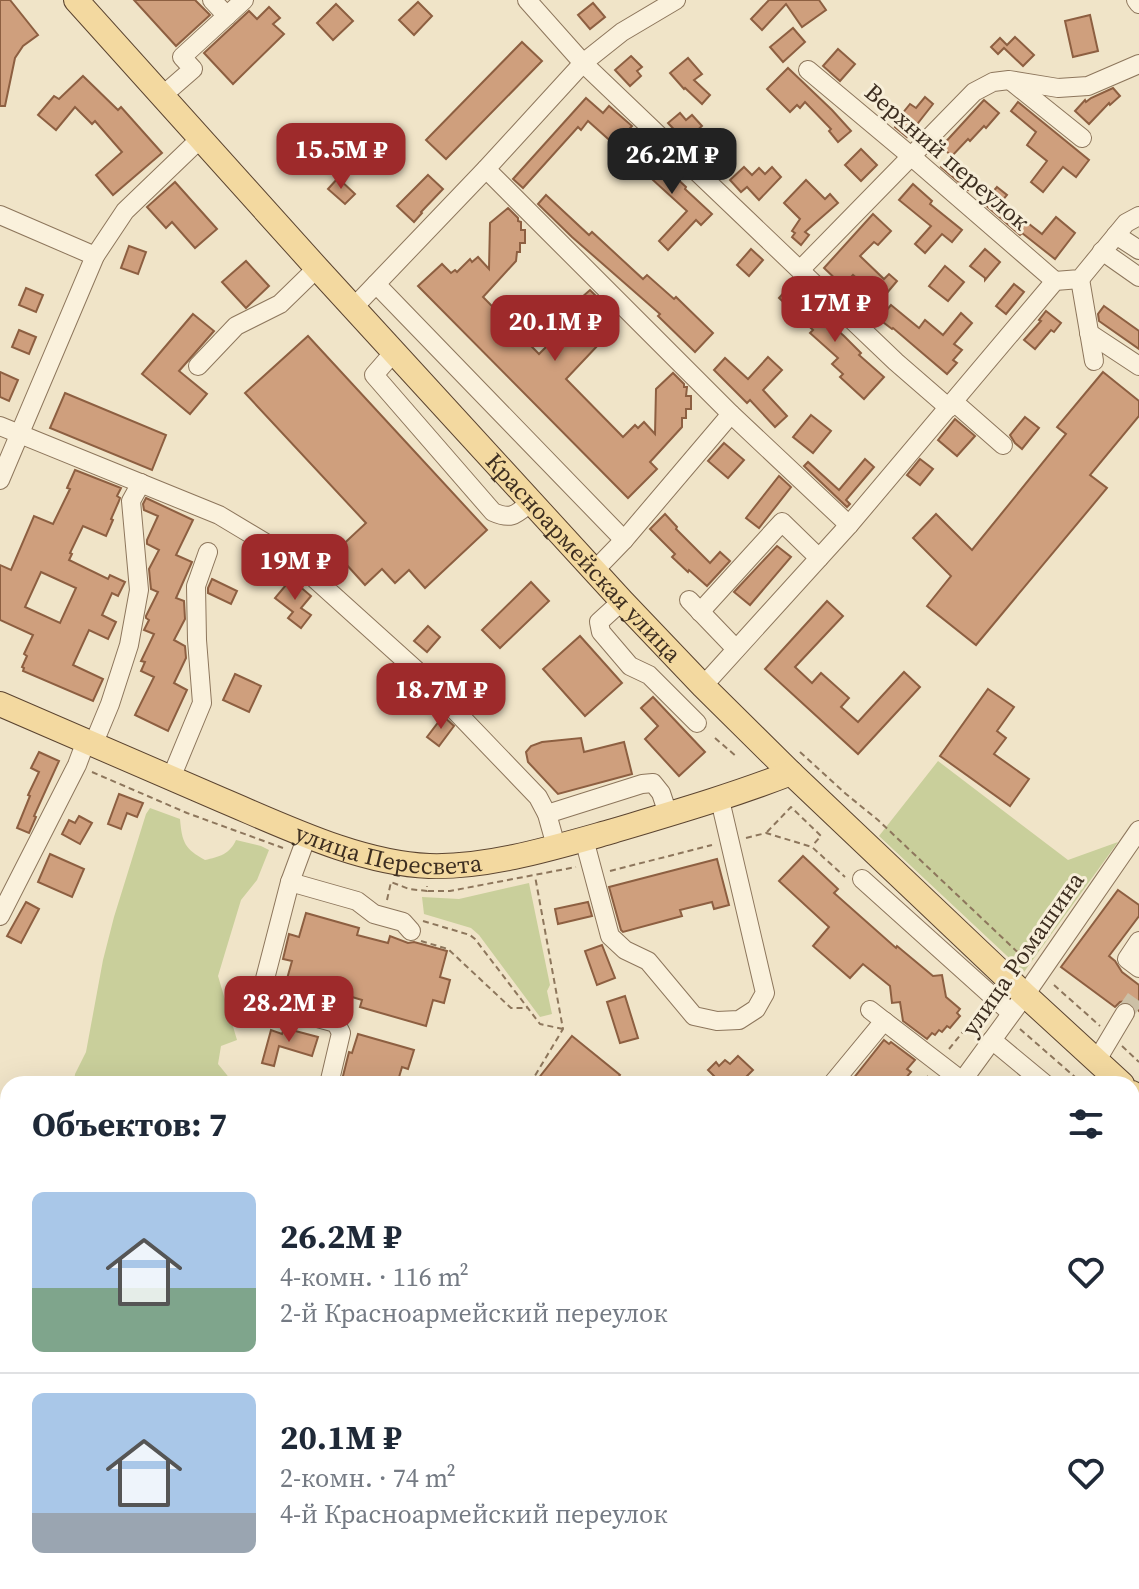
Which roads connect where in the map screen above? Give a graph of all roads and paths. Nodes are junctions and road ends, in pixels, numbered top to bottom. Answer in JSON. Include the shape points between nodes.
{"nodes":[{"id":1,"x":76,"y":0,"type":"edge"},
{"id":2,"x":212,"y":0,"type":"edge"},
{"id":3,"x":244,"y":0,"type":"edge"},
{"id":4,"x":527,"y":0,"type":"edge"},
{"id":5,"x":676,"y":0,"type":"edge"},
{"id":6,"x":227,"y":16,"type":"junction"},
{"id":7,"x":583,"y":63,"type":"junction"},
{"id":8,"x":1139,"y":64,"type":"edge"},
{"id":9,"x":808,"y":70,"type":"dead end"},
{"id":10,"x":1009,"y":80,"type":"junction"},
{"id":11,"x":162,"y":96,"type":"junction"},
{"id":12,"x":201,"y":138,"type":"junction"},
{"id":13,"x":1082,"y":138,"type":"dead end"},
{"id":14,"x":912,"y":157,"type":"junction"},
{"id":15,"x":486,"y":169,"type":"junction"},
{"id":16,"x":0,"y":215,"type":"edge"},
{"id":17,"x":1139,"y":217,"type":"edge"},
{"id":18,"x":1116,"y":235,"type":"junction"},
{"id":19,"x":1139,"y":250,"type":"edge"},
{"id":20,"x":1102,"y":251,"type":"junction"},
{"id":21,"x":95,"y":256,"type":"junction"},
{"id":22,"x":317,"y":268,"type":"junction"},
{"id":23,"x":800,"y":270,"type":"junction"},
{"id":24,"x":1139,"y":277,"type":"edge"},
{"id":25,"x":1080,"y":279,"type":"junction"},
{"id":26,"x":1055,"y":281,"type":"junction"},
{"id":27,"x":376,"y":284,"type":"junction"},
{"id":28,"x":354,"y":307,"type":"junction"},
{"id":29,"x":1089,"y":333,"type":"junction"},
{"id":30,"x":394,"y":352,"type":"junction"},
{"id":31,"x":1094,"y":361,"type":"dead end"},
{"id":32,"x":198,"y":366,"type":"dead end"},
{"id":33,"x":1139,"y":366,"type":"edge"},
{"id":34,"x":951,"y":405,"type":"junction"},
{"id":35,"x":731,"y":414,"type":"junction"},
{"id":36,"x":0,"y":426,"type":"edge"},
{"id":37,"x":20,"y":434,"type":"junction"},
{"id":38,"x":1003,"y":445,"type":"dead end"},
{"id":39,"x":0,"y":480,"type":"edge"},
{"id":40,"x":141,"y":483,"type":"junction"},
{"id":41,"x":532,"y":501,"type":"junction"},
{"id":42,"x":849,"y":525,"type":"junction"},
{"id":43,"x":624,"y":540,"type":"junction"},
{"id":44,"x":208,"y":552,"type":"dead end"},
{"id":45,"x":819,"y":558,"type":"junction"},
{"id":46,"x":594,"y":571,"type":"junction"},
{"id":47,"x":622,"y":601,"type":"junction"},
{"id":48,"x":736,"y":649,"type":"junction"},
{"id":49,"x":703,"y":686,"type":"junction"},
{"id":50,"x":0,"y":704,"type":"edge"},
{"id":51,"x":697,"y":723,"type":"dead end"},
{"id":52,"x":715,"y":738,"type":"dead end"},
{"id":53,"x":89,"y":743,"type":"junction"},
{"id":54,"x":737,"y":757,"type":"dead end"},
{"id":55,"x":795,"y":762,"type":"junction"},
{"id":56,"x":77,"y":765,"type":"junction"},
{"id":57,"x":171,"y":778,"type":"junction"},
{"id":58,"x":720,"y":800,"type":"junction"},
{"id":59,"x":547,"y":814,"type":"junction"},
{"id":60,"x":668,"y":814,"type":"junction"},
{"id":61,"x":1139,"y":830,"type":"edge"},
{"id":62,"x":766,"y":833,"type":"junction"},
{"id":63,"x":584,"y":839,"type":"junction"},
{"id":64,"x":729,"y":842,"type":"junction"},
{"id":65,"x":304,"y":845,"type":"junction"},
{"id":66,"x":556,"y":846,"type":"junction"},
{"id":67,"x":812,"y":847,"type":"junction"},
{"id":68,"x":426,"y":866,"type":"junction"},
{"id":69,"x":583,"y":866,"type":"dead end"},
{"id":70,"x":606,"y":872,"type":"dead end"},
{"id":71,"x":535,"y":876,"type":"junction"},
{"id":72,"x":854,"y":878,"type":"joint"},
{"id":73,"x":290,"y":882,"type":"junction"},
{"id":74,"x":427,"y":891,"type":"junction"},
{"id":75,"x":385,"y":910,"type":"dead end"},
{"id":76,"x":0,"y":916,"type":"edge"},
{"id":77,"x":414,"y":930,"type":"junction"},
{"id":78,"x":1139,"y":941,"type":"edge"},
{"id":79,"x":1139,"y":968,"type":"edge"},
{"id":80,"x":1040,"y":972,"type":"junction"},
{"id":81,"x":986,"y":1002,"type":"dead end"},
{"id":82,"x":528,"y":1008,"type":"junction"},
{"id":83,"x":1018,"y":1012,"type":"junction"},
{"id":84,"x":1125,"y":1013,"type":"tunnel mouth"},
{"id":85,"x":563,"y":1029,"type":"junction"},
{"id":86,"x":1111,"y":1036,"type":"junction"},
{"id":87,"x":992,"y":1040,"type":"junction"},
{"id":88,"x":1097,"y":1060,"type":"junction"},
{"id":89,"x":938,"y":1062,"type":"junction"},
{"id":90,"x":1139,"y":1062,"type":"edge"},
{"id":91,"x":331,"y":1076,"type":"edge"},
{"id":92,"x":535,"y":1076,"type":"edge"},
{"id":93,"x":837,"y":1076,"type":"edge"},
{"id":94,"x":927,"y":1076,"type":"edge"},
{"id":95,"x":954,"y":1076,"type":"edge"},
{"id":96,"x":965,"y":1076,"type":"edge"},
{"id":97,"x":1035,"y":1076,"type":"edge"},
{"id":98,"x":1076,"y":1076,"type":"edge"},
{"id":99,"x":1114,"y":1076,"type":"edge"}],
"edges":[{"from":1,"to":11,"type":"main road","name":"Красноармейская улица"},
{"from":2,"to":6,"type":"street"},
{"from":3,"to":6,"type":"street"},
{"from":4,"to":7,"type":"street"},
{"from":5,"to":7,"type":"street"},
{"from":6,"to":11,"type":"street","via":[[182,57],[193,69]]},
{"from":7,"to":15,"type":"street"},
{"from":7,"to":23,"type":"street"},
{"from":8,"to":10,"type":"street","via":[[1088,86],[1058,88]]},
{"from":9,"to":14,"type":"street","name":"Верхний переулок"},
{"from":10,"to":13,"type":"street"},
{"from":10,"to":14,"type":"street","via":[[974,92]]},
{"from":11,"to":12,"type":"main road","name":"Красноармейская улица"},
{"from":12,"to":21,"type":"street","via":[[125,211]]},
{"from":12,"to":22,"type":"main road","name":"Красноармейская улица"},
{"from":14,"to":23,"type":"street"},
{"from":14,"to":26,"type":"street","name":"Верхний переулок"},
{"from":15,"to":27,"type":"street"},
{"from":15,"to":35,"type":"street"},
{"from":16,"to":21,"type":"street"},
{"from":17,"to":18,"type":"street"},
{"from":18,"to":19,"type":"street"},
{"from":18,"to":20,"type":"street"},
{"from":20,"to":24,"type":"street"},
{"from":20,"to":25,"type":"street"},
{"from":21,"to":37,"type":"street"},
{"from":22,"to":28,"type":"main road","name":"Красноармейская улица"},
{"from":22,"to":32,"type":"street","via":[[280,304],[236,326]]},
{"from":23,"to":34,"type":"street","via":[[896,362]]},
{"from":25,"to":26,"type":"street"},
{"from":25,"to":29,"type":"street"},
{"from":26,"to":34,"type":"street"},
{"from":27,"to":28,"type":"street"},
{"from":27,"to":43,"type":"street"},
{"from":28,"to":30,"type":"main road","name":"Красноармейская улица"},
{"from":29,"to":31,"type":"street"},
{"from":29,"to":33,"type":"street"},
{"from":30,"to":41,"type":"main road","name":"Красноармейская улица"},
{"from":30,"to":41,"type":"street","via":[[374,375],[493,512],[513,516]]},
{"from":34,"to":38,"type":"street"},
{"from":34,"to":42,"type":"street"},
{"from":35,"to":42,"type":"street"},
{"from":35,"to":43,"type":"street"},
{"from":36,"to":37,"type":"street"},
{"from":37,"to":39,"type":"street"},
{"from":37,"to":40,"type":"street"},
{"from":40,"to":53,"type":"street","via":[[131,501],[139,590],[129,645],[110,704]]},
{"from":40,"to":59,"type":"street","via":[[219,515],[294,560],[416,670],[538,797]]},
{"from":41,"to":46,"type":"main road","name":"Красноармейская улица"},
{"from":42,"to":45,"type":"street"},
{"from":43,"to":46,"type":"street"},
{"from":44,"to":57,"type":"street","via":[[196,586],[202,703]]},
{"from":45,"to":48,"type":"street"},
{"from":45,"to":48,"type":"street","via":[[782,522],[695,606]]},
{"from":46,"to":47,"type":"main road","name":"Красноармейская улица"},
{"from":47,"to":49,"type":"main road","name":"Красноармейская улица"},
{"from":47,"to":51,"type":"street","via":[[599,622],[601,632],[630,666],[649,675]]},
{"from":48,"to":49,"type":"street"},
{"from":49,"to":55,"type":"main road","name":"Красноармейская улица"},
{"from":50,"to":53,"type":"main road","name":"улица Пересвета"},
{"from":52,"to":54,"type":"path"},
{"from":53,"to":56,"type":"street"},
{"from":53,"to":57,"type":"main road","name":"улица Пересвета"},
{"from":55,"to":58,"type":"main road","name":"улица Пересвета"},
{"from":55,"to":80,"type":"path","via":[[878,820]]},
{"from":55,"to":83,"type":"main road","name":"Красноармейская улица"},
{"from":56,"to":65,"type":"path","via":[[187,813]]},
{"from":56,"to":76,"type":"street"},
{"from":57,"to":65,"type":"main road","name":"улица Пересвета"},
{"from":58,"to":60,"type":"main road","name":"улица Пересвета"},
{"from":58,"to":64,"type":"street"},
{"from":59,"to":60,"type":"street","via":[[653,783]]},
{"from":59,"to":66,"type":"street"},
{"from":60,"to":63,"type":"main road","name":"улица Пересвета"},
{"from":61,"to":80,"type":"street","name":"улица Ромашина"},
{"from":62,"to":64,"type":"path"},
{"from":62,"to":67,"type":"path"},
{"from":62,"to":67,"type":"path","via":[[791,807],[821,836]]},
{"from":63,"to":64,"type":"street","via":[[610,936],[648,961],[694,1016],[717,1021],[739,1020],[756,1009],[765,993]]},
{"from":63,"to":66,"type":"main road","name":"улица Пересвета"},
{"from":64,"to":70,"type":"path"},
{"from":65,"to":68,"type":"main road","name":"улица Пересвета"},
{"from":65,"to":73,"type":"street"},
{"from":66,"to":68,"type":"main road","name":"улица Пересвета","via":[[455,866]]},
{"from":67,"to":72,"type":"path"},
{"from":68,"to":74,"type":"path"},
{"from":69,"to":71,"type":"path"},
{"from":71,"to":74,"type":"path"},
{"from":71,"to":85,"type":"path"},
{"from":72,"to":83,"type":"street"},
{"from":73,"to":77,"type":"street","via":[[357,901]]},
{"from":73,"to":91,"type":"street","via":[[259,1002],[336,1023],[341,1033]]},
{"from":74,"to":75,"type":"path","via":[[391,882]]},
{"from":77,"to":82,"type":"path","via":[[448,949],[511,1008]]},
{"from":77,"to":82,"type":"path","via":[[470,935]]},
{"from":78,"to":79,"type":"street","via":[[1127,959]]},
{"from":80,"to":83,"type":"street","name":"улица Ромашина"},
{"from":80,"to":86,"type":"path"},
{"from":81,"to":89,"type":"path"},
{"from":82,"to":85,"type":"path","via":[[540,1024]]},
{"from":83,"to":87,"type":"street","name":"улица Ромашина"},
{"from":83,"to":88,"type":"main road","name":"Красноармейская улица"},
{"from":83,"to":98,"type":"path"},
{"from":84,"to":86,"type":"street"},
{"from":85,"to":92,"type":"path"},
{"from":86,"to":88,"type":"street"},
{"from":86,"to":90,"type":"path"},
{"from":87,"to":96,"type":"street","name":"улица Ромашина"},
{"from":87,"to":97,"type":"street"},
{"from":88,"to":99,"type":"main road","name":"Красноармейская улица"},
{"from":89,"to":93,"type":"street","via":[[877,1016]]},
{"from":89,"to":94,"type":"path"},
{"from":89,"to":95,"type":"street"}]}
